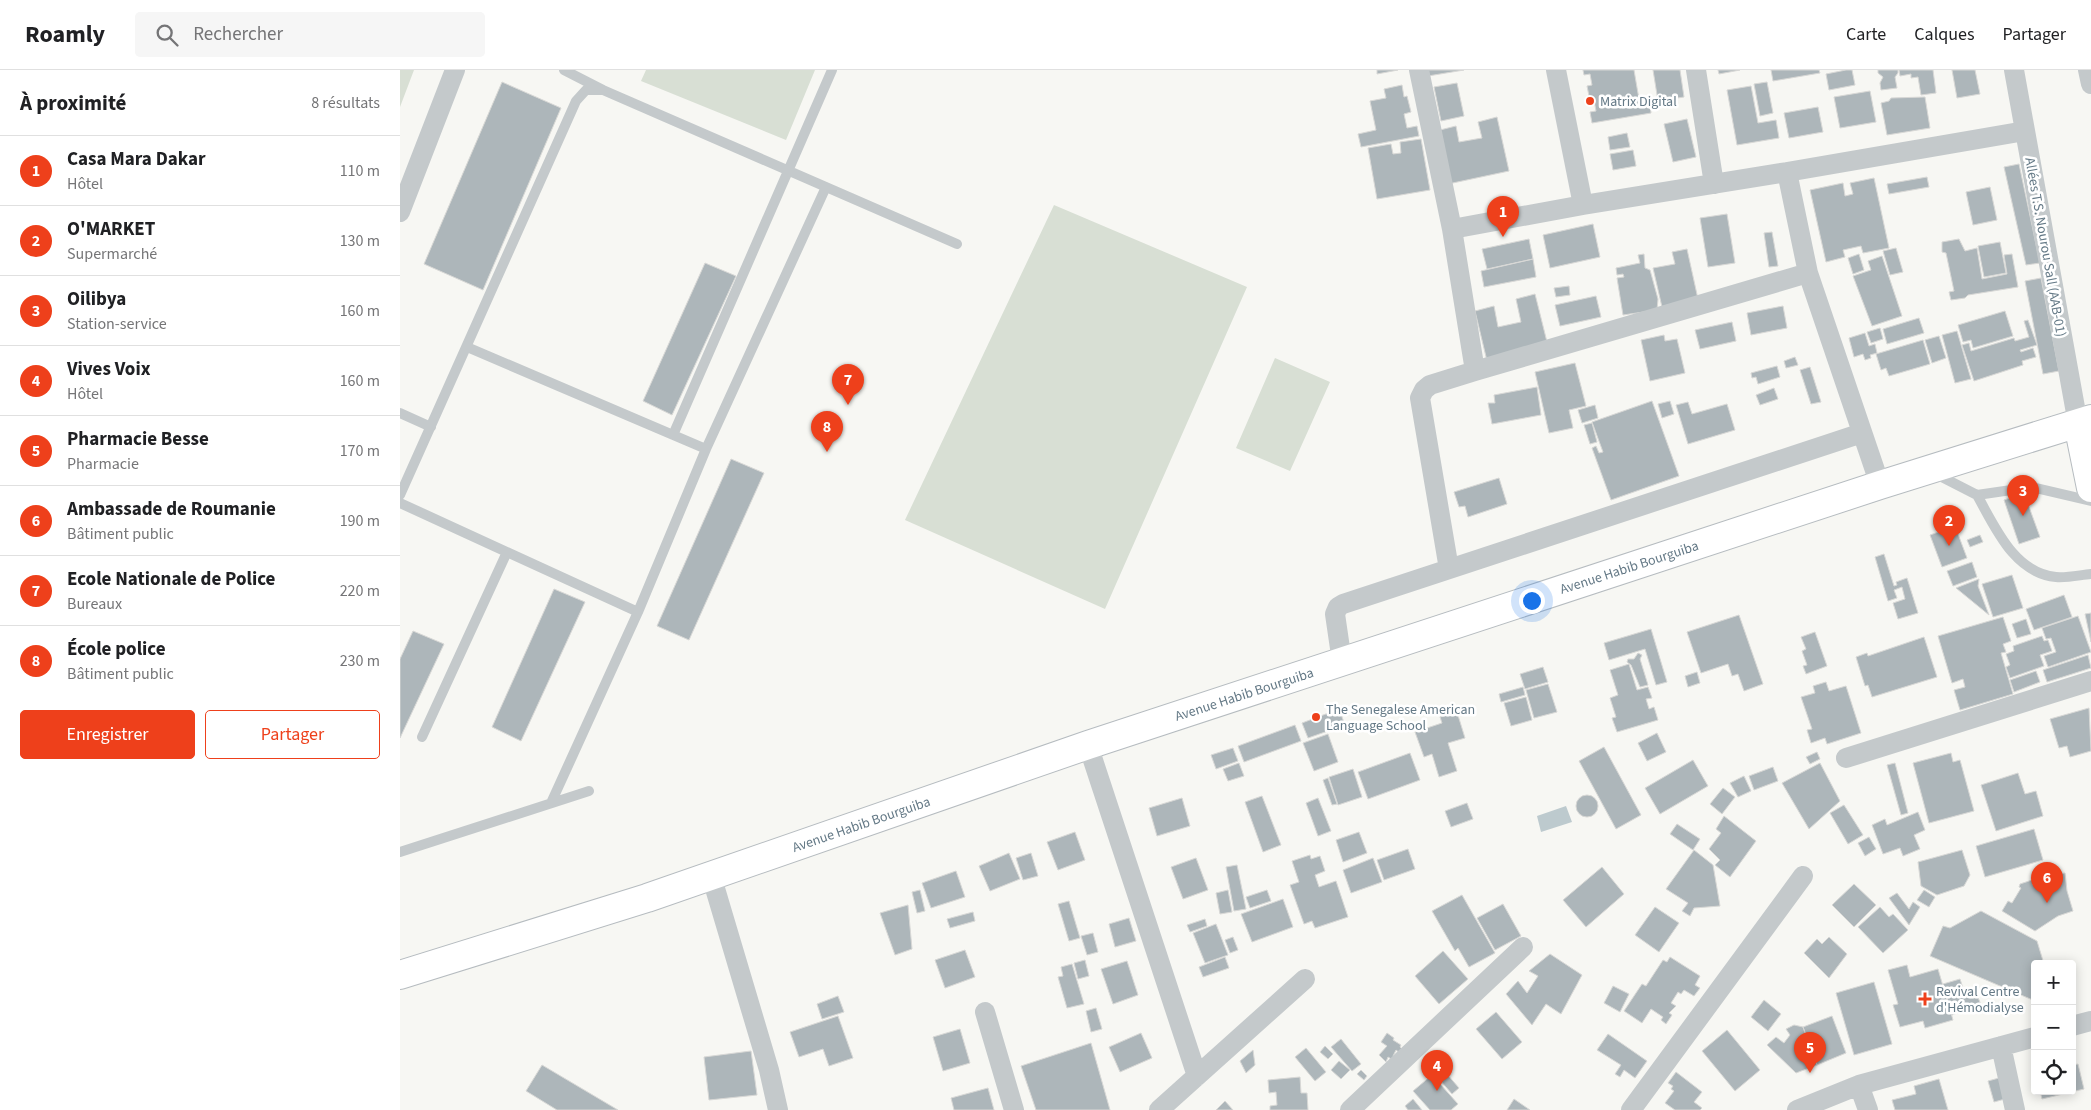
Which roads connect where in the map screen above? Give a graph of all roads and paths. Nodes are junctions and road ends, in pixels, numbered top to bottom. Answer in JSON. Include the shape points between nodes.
{"nodes":[{"id":1,"x":456,"y":70,"type":"edge"},
{"id":2,"x":564,"y":70,"type":"edge"},
{"id":3,"x":832,"y":70,"type":"edge"},
{"id":4,"x":1419,"y":70,"type":"edge"},
{"id":5,"x":1556,"y":70,"type":"edge"},
{"id":6,"x":1696,"y":70,"type":"edge"},
{"id":7,"x":2014,"y":70,"type":"edge"},
{"id":8,"x":2088,"y":70,"type":"edge"},
{"id":9,"x":2091,"y":84,"type":"edge"},
{"id":10,"x":603,"y":90,"type":"junction"},
{"id":11,"x":2024,"y":131,"type":"junction"},
{"id":12,"x":788,"y":171,"type":"junction"},
{"id":13,"x":1787,"y":172,"type":"junction"},
{"id":14,"x":1714,"y":184,"type":"junction"},
{"id":15,"x":826,"y":187,"type":"junction"},
{"id":16,"x":405,"y":188,"type":"edge"},
{"id":17,"x":1583,"y":205,"type":"junction"},
{"id":18,"x":400,"y":212,"type":"edge"},
{"id":19,"x":1452,"y":229,"type":"junction"},
{"id":20,"x":957,"y":244,"type":"dead end"},
{"id":21,"x":1808,"y":273,"type":"junction"},
{"id":22,"x":467,"y":347,"type":"junction"},
{"id":23,"x":1475,"y":371,"type":"junction"},
{"id":24,"x":400,"y":413,"type":"edge"},
{"id":25,"x":2085,"y":422,"type":"edge"},
{"id":26,"x":431,"y":427,"type":"junction"},
{"id":27,"x":1862,"y":433,"type":"junction"},
{"id":28,"x":673,"y":435,"type":"junction"},
{"id":29,"x":706,"y":449,"type":"junction"},
{"id":30,"x":1928,"y":470,"type":"junction"},
{"id":31,"x":1880,"y":485,"type":"junction"},
{"id":32,"x":2091,"y":488,"type":"edge"},
{"id":33,"x":400,"y":494,"type":"edge"},
{"id":34,"x":1978,"y":495,"type":"junction"},
{"id":35,"x":2091,"y":501,"type":"edge"},
{"id":36,"x":400,"y":503,"type":"edge"},
{"id":37,"x":507,"y":552,"type":"junction"},
{"id":38,"x":1449,"y":569,"type":"junction"},
{"id":39,"x":2091,"y":574,"type":"edge"},
{"id":40,"x":638,"y":612,"type":"junction"},
{"id":41,"x":1342,"y":662,"type":"junction"},
{"id":42,"x":2091,"y":681,"type":"edge"},
{"id":43,"x":422,"y":737,"type":"dead end"},
{"id":44,"x":1088,"y":745,"type":"junction"},
{"id":45,"x":1846,"y":758,"type":"dead end"},
{"id":46,"x":589,"y":791,"type":"dead end"},
{"id":47,"x":551,"y":803,"type":"junction"},
{"id":48,"x":400,"y":852,"type":"edge"},
{"id":49,"x":711,"y":875,"type":"junction"},
{"id":50,"x":1803,"y":876,"type":"dead end"},
{"id":51,"x":1523,"y":946,"type":"dead end"},
{"id":52,"x":400,"y":975,"type":"edge"},
{"id":53,"x":1305,"y":979,"type":"dead end"},
{"id":54,"x":985,"y":1012,"type":"dead end"},
{"id":55,"x":2091,"y":1021,"type":"edge"},
{"id":56,"x":2076,"y":1025,"type":"edge"},
{"id":57,"x":2031,"y":1037,"type":"edge"},
{"id":58,"x":2001,"y":1046,"type":"junction"},
{"id":59,"x":1197,"y":1076,"type":"junction"},
{"id":60,"x":1859,"y":1085,"type":"junction"},
{"id":61,"x":778,"y":1110,"type":"edge"},
{"id":62,"x":1014,"y":1110,"type":"edge"},
{"id":63,"x":1159,"y":1110,"type":"edge"},
{"id":64,"x":1350,"y":1110,"type":"edge"},
{"id":65,"x":1632,"y":1110,"type":"edge"},
{"id":66,"x":1797,"y":1110,"type":"edge"},
{"id":67,"x":1868,"y":1110,"type":"edge"},
{"id":68,"x":2015,"y":1110,"type":"edge"}],
"edges":[{"from":1,"to":16,"type":"street"},
{"from":2,"to":10,"type":"lane"},
{"from":3,"to":12,"type":"lane"},
{"from":4,"to":19,"type":"street"},
{"from":5,"to":17,"type":"street"},
{"from":6,"to":14,"type":"street"},
{"from":7,"to":11,"type":"street","name":"Allées T.S. Nourou Sall (AAB-01)"},
{"from":8,"to":9,"type":"street"},
{"from":10,"to":12,"type":"lane"},
{"from":10,"to":22,"type":"lane","via":[[586,90],[576,101]]},
{"from":11,"to":13,"type":"street"},
{"from":11,"to":25,"type":"street","name":"Allées T.S. Nourou Sall (AAB-01)"},
{"from":12,"to":15,"type":"lane"},
{"from":12,"to":28,"type":"lane"},
{"from":13,"to":14,"type":"street"},
{"from":13,"to":21,"type":"street"},
{"from":14,"to":17,"type":"street"},
{"from":15,"to":20,"type":"lane"},
{"from":15,"to":29,"type":"lane"},
{"from":16,"to":18,"type":"street"},
{"from":17,"to":19,"type":"street"},
{"from":19,"to":23,"type":"street"},
{"from":21,"to":23,"type":"street"},
{"from":21,"to":27,"type":"street"},
{"from":22,"to":26,"type":"lane"},
{"from":22,"to":28,"type":"lane"},
{"from":23,"to":38,"type":"street","via":[[1430,385],[1420,398]]},
{"from":24,"to":26,"type":"lane"},
{"from":25,"to":30,"type":"main road","name":"Avenue Habib Bourguiba"},
{"from":25,"to":32,"type":"main road"},
{"from":26,"to":33,"type":"lane"},
{"from":27,"to":31,"type":"street"},
{"from":27,"to":38,"type":"street"},
{"from":28,"to":29,"type":"lane"},
{"from":29,"to":40,"type":"lane"},
{"from":30,"to":31,"type":"main road","name":"Avenue Habib Bourguiba"},
{"from":30,"to":34,"type":"lane"},
{"from":31,"to":41,"type":"main road","name":"Avenue Habib Bourguiba"},
{"from":34,"to":35,"type":"lane","via":[[2032,487]]},
{"from":34,"to":39,"type":"lane","via":[[2000,537],[2025,566],[2057,577]]},
{"from":36,"to":37,"type":"lane"},
{"from":37,"to":40,"type":"lane"},
{"from":37,"to":43,"type":"lane"},
{"from":38,"to":41,"type":"street","via":[[1338,608],[1335,624]]},
{"from":40,"to":47,"type":"lane"},
{"from":41,"to":44,"type":"main road","name":"Avenue Habib Bourguiba"},
{"from":42,"to":45,"type":"street"},
{"from":44,"to":49,"type":"main road","name":"Avenue Habib Bourguiba"},
{"from":44,"to":59,"type":"street"},
{"from":46,"to":47,"type":"lane"},
{"from":47,"to":48,"type":"lane"},
{"from":49,"to":52,"type":"main road","name":"Avenue Habib Bourguiba"},
{"from":49,"to":61,"type":"street"},
{"from":50,"to":65,"type":"street"},
{"from":51,"to":64,"type":"street"},
{"from":53,"to":59,"type":"street"},
{"from":54,"to":62,"type":"street"},
{"from":55,"to":56,"type":"street"},
{"from":57,"to":58,"type":"street"},
{"from":58,"to":60,"type":"street"},
{"from":58,"to":68,"type":"street"},
{"from":59,"to":63,"type":"street"},
{"from":60,"to":66,"type":"street"},
{"from":60,"to":67,"type":"street"}]}
